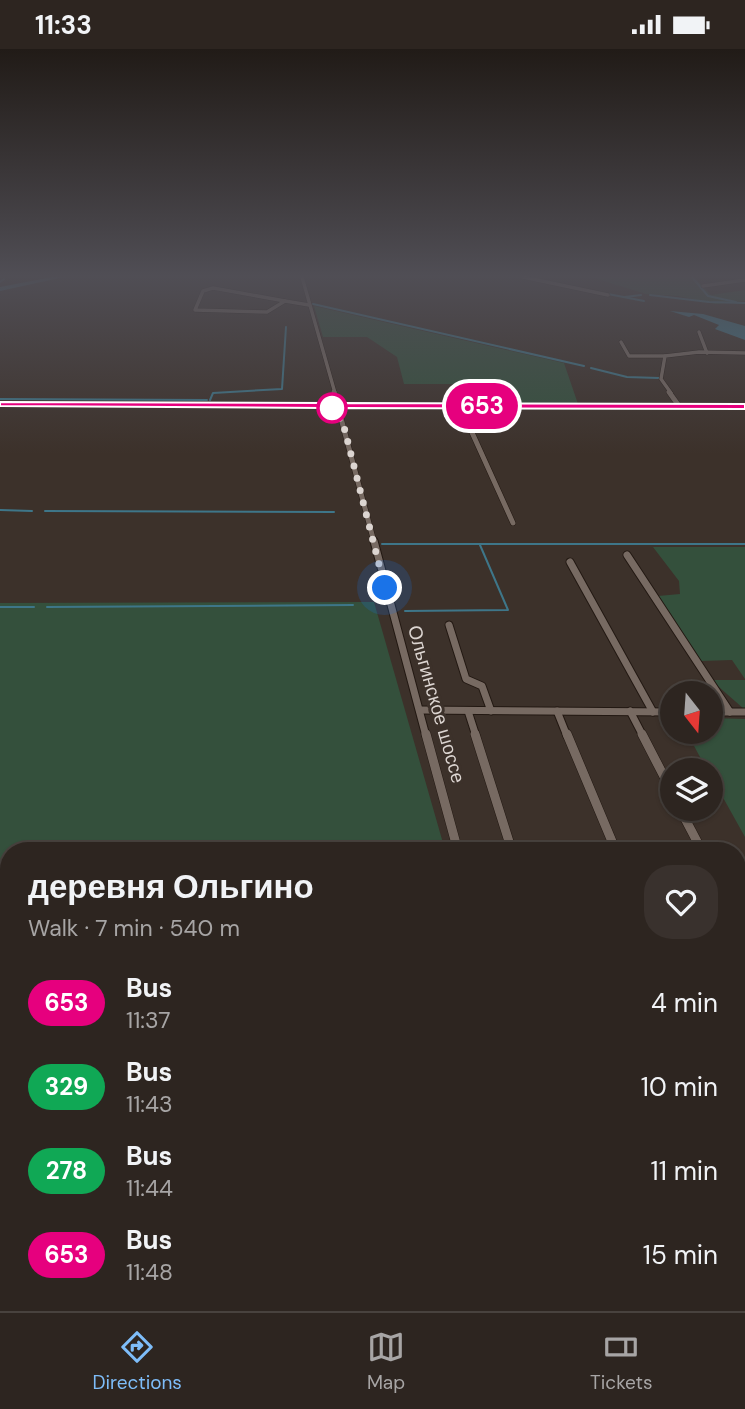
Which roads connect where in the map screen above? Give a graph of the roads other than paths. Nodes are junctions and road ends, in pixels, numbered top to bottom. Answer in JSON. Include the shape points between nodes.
{"nodes":[{"id":1,"x":318,"y":336,"type":"edge"},
{"id":2,"x":700,"y":336,"type":"edge"},
{"id":3,"x":621,"y":342,"type":"dead end"},
{"id":4,"x":706,"y":352,"type":"junction"},
{"id":5,"x":745,"y":353,"type":"edge"},
{"id":6,"x":665,"y":356,"type":"junction"},
{"id":7,"x":0,"y":404,"type":"edge"},
{"id":8,"x":338,"y":406,"type":"junction"},
{"id":9,"x":460,"y":406,"type":"junction"},
{"id":10,"x":679,"y":406,"type":"junction"},
{"id":11,"x":745,"y":407,"type":"edge"},
{"id":12,"x":513,"y":523,"type":"dead end"},
{"id":13,"x":627,"y":555,"type":"dead end"},
{"id":14,"x":570,"y":562,"type":"dead end"},
{"id":15,"x":449,"y":625,"type":"dead end"},
{"id":16,"x":420,"y":710,"type":"junction"},
{"id":17,"x":468,"y":711,"type":"junction"},
{"id":18,"x":491,"y":711,"type":"junction"},
{"id":19,"x":557,"y":711,"type":"junction"},
{"id":20,"x":630,"y":712,"type":"junction"},
{"id":21,"x":653,"y":712,"type":"junction"},
{"id":22,"x":660,"y":712,"type":"edge"},
{"id":23,"x":723,"y":712,"type":"edge"},
{"id":24,"x":730,"y":712,"type":"junction"},
{"id":25,"x":745,"y":712,"type":"edge"},
{"id":26,"x":660,"y":769,"type":"edge"},
{"id":27,"x":686,"y":821,"type":"edge"},
{"id":28,"x":456,"y":842,"type":"edge"},
{"id":29,"x":509,"y":842,"type":"edge"},
{"id":30,"x":612,"y":842,"type":"edge"},
{"id":31,"x":697,"y":842,"type":"edge"}],
"edges":[{"from":1,"to":8,"type":"street","name":"Ольгинское шоссе"},
{"from":2,"to":4,"type":"street"},
{"from":3,"to":6,"type":"street","via":[[629,356]]},
{"from":4,"to":5,"type":"street"},
{"from":4,"to":6,"type":"street"},
{"from":6,"to":10,"type":"street","via":[[661,379]]},
{"from":7,"to":8,"type":"street"},
{"from":8,"to":9,"type":"street"},
{"from":8,"to":16,"type":"street","name":"Ольгинское шоссе"},
{"from":9,"to":10,"type":"street"},
{"from":9,"to":12,"type":"street"},
{"from":10,"to":11,"type":"street"},
{"from":13,"to":24,"type":"street"},
{"from":14,"to":21,"type":"street"},
{"from":15,"to":18,"type":"street","via":[[466,679],[482,686]]},
{"from":16,"to":17,"type":"street"},
{"from":16,"to":28,"type":"street","name":"Ольгинское шоссе"},
{"from":17,"to":18,"type":"street"},
{"from":17,"to":29,"type":"street"},
{"from":18,"to":19,"type":"street"},
{"from":19,"to":20,"type":"street"},
{"from":19,"to":30,"type":"street"},
{"from":20,"to":21,"type":"street"},
{"from":20,"to":26,"type":"street"},
{"from":21,"to":22,"type":"street"},
{"from":23,"to":24,"type":"street"},
{"from":24,"to":25,"type":"street"},
{"from":27,"to":31,"type":"street"}]}
